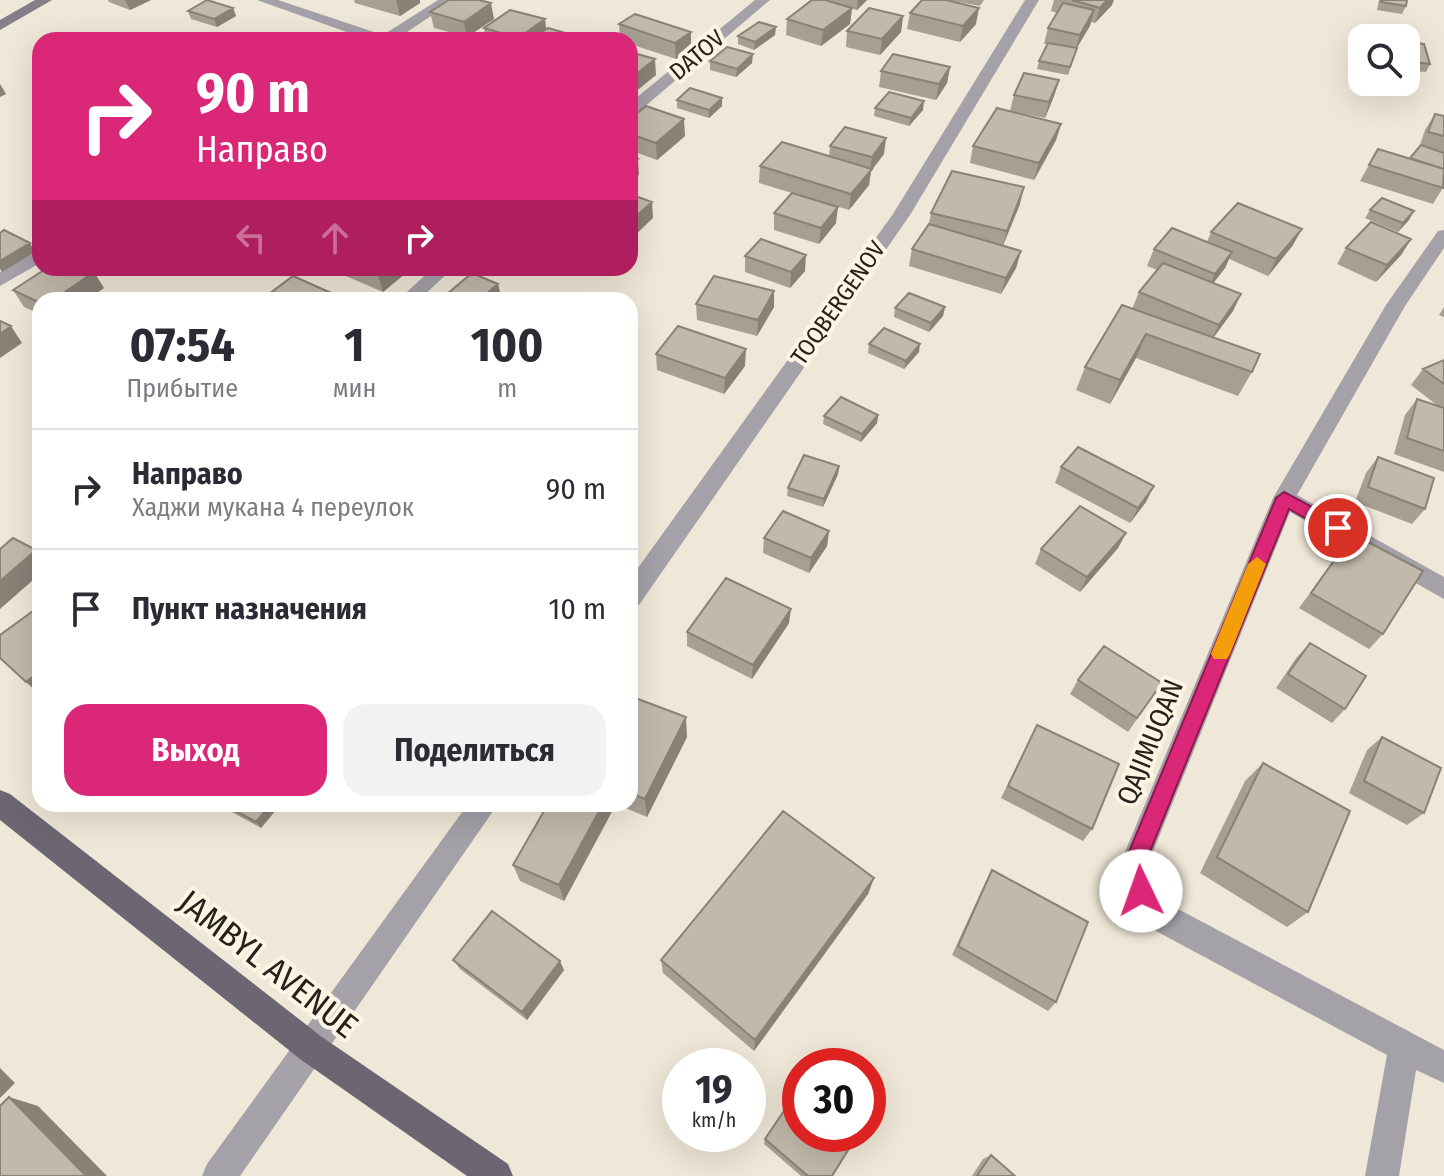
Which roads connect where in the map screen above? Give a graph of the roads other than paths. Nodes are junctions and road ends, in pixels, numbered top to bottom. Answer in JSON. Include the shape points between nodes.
{"nodes":[{"id":1,"x":45,"y":0,"type":"edge"},
{"id":2,"x":264,"y":0,"type":"edge"},
{"id":3,"x":448,"y":0,"type":"edge"},
{"id":4,"x":763,"y":0,"type":"edge"},
{"id":5,"x":1032,"y":0,"type":"edge"},
{"id":6,"x":0,"y":26,"type":"edge"},
{"id":7,"x":360,"y":32,"type":"edge"},
{"id":8,"x":397,"y":32,"type":"edge"},
{"id":9,"x":638,"y":104,"type":"edge"},
{"id":10,"x":1444,"y":235,"type":"edge"},
{"id":11,"x":32,"y":260,"type":"edge"},
{"id":12,"x":435,"y":276,"type":"edge"},
{"id":13,"x":0,"y":280,"type":"edge"},
{"id":14,"x":416,"y":292,"type":"edge"},
{"id":15,"x":1284,"y":498,"type":"junction"},
{"id":16,"x":638,"y":587,"type":"edge"},
{"id":17,"x":1444,"y":589,"type":"edge"},
{"id":18,"x":0,"y":803,"type":"edge"},
{"id":19,"x":478,"y":812,"type":"edge"},
{"id":20,"x":1404,"y":1047,"type":"junction"},
{"id":21,"x":311,"y":1048,"type":"junction"},
{"id":22,"x":1444,"y":1067,"type":"edge"},
{"id":23,"x":219,"y":1176,"type":"edge"},
{"id":24,"x":496,"y":1176,"type":"edge"},
{"id":25,"x":1382,"y":1176,"type":"edge"}],
"edges":[{"from":1,"to":6,"type":"street"},
{"from":2,"to":7,"type":"street"},
{"from":3,"to":8,"type":"street"},
{"from":4,"to":9,"type":"street","name":"DATOV"},
{"from":5,"to":16,"type":"street","name":"TOQBERGENOV","via":[[901,215]]},
{"from":10,"to":15,"type":"street","name":"QAJIMUQAN","via":[[1396,305]]},
{"from":11,"to":13,"type":"street"},
{"from":12,"to":14,"type":"street"},
{"from":15,"to":17,"type":"street"},
{"from":15,"to":20,"type":"street","name":"QAJIMUQAN","via":[[1136,859],[1141,891],[1167,920]]},
{"from":18,"to":21,"type":"main road","name":"JAMBYL AVENUE"},
{"from":19,"to":21,"type":"street"},
{"from":20,"to":22,"type":"street","name":"QAJIMUQAN"},
{"from":20,"to":25,"type":"street"},
{"from":21,"to":23,"type":"street"},
{"from":21,"to":24,"type":"main road","name":"JAMBYL AVENUE"}]}
